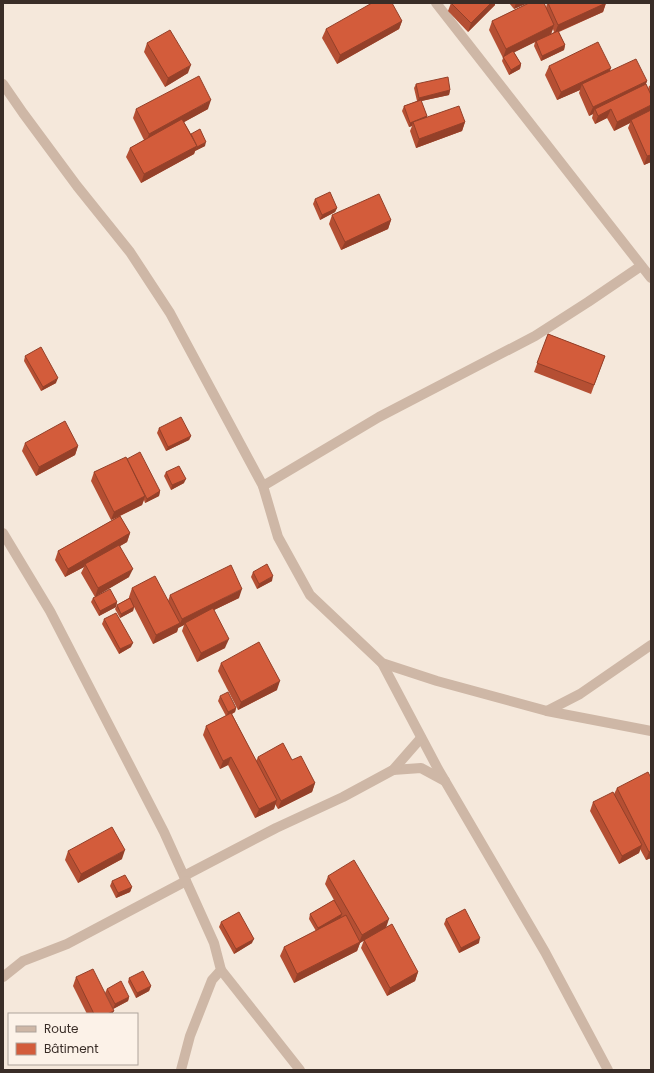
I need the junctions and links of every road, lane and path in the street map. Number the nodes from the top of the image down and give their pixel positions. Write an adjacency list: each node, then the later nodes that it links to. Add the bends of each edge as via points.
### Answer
1 (436, 3): 3 (street)
2 (3, 84): 5 (street, via 68,174 130,252 170,313)
3 (641, 266): 4 (street); 5 (street, via 535,336 379,417)
4 (651, 278)
5 (263, 486): 8 (street, via 278,537 310,595)
6 (3, 533): 14 (street, via 50,611 164,832)
7 (651, 645): 9 (street, via 580,694)
8 (382, 663): 9 (street); 11 (street)
9 (547, 711): 10 (street)
10 (651, 731)
11 (421, 738): 12 (street); 13 (street)
12 (393, 770): 13 (street, via 421,768); 14 (street, via 344,797 276,828)
13 (445, 781): 19 (street, via 546,952)
14 (185, 878): 15 (street, via 214,944); 16 (street, via 67,944 23,961)
15 (221, 970): 17 (street, via 209,987 190,1036); 18 (street)
16 (3, 977)
17 (181, 1070)
18 (300, 1070)
19 (608, 1070)

